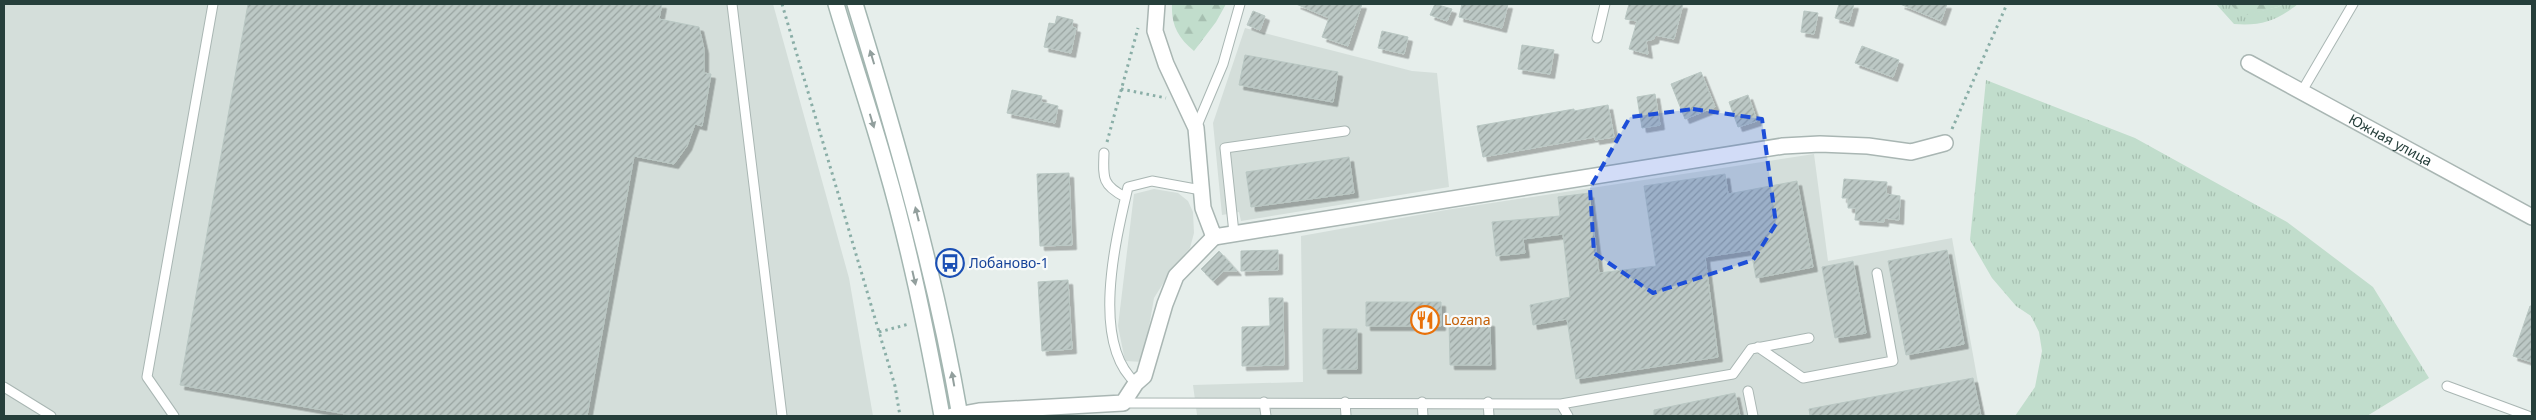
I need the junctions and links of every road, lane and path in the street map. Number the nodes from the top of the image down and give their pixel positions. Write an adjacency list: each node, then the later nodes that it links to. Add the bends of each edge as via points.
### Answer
1 (213, 4): 42 (lane, via 147,377)
2 (732, 4): 43 (lane)
3 (782, 4): 28 (path)
4 (836, 4): 45 (street, one-way to 45, via 886,167 911,262)
5 (856, 4): 46 (street, one-way to 5, via 946,342 915,207)
6 (1158, 4): 16 (street, via 1155,31)
7 (1240, 4): 17 (lane, via 1223,64)
8 (1605, 4): 12 (lane)
9 (2007, 4): 19 (path)
10 (2353, 4): 15 (lane)
11 (1139, 23): 14 (path)
12 (1597, 38)
13 (2249, 63): 15 (street, Южная улица)
14 (1121, 89): 16 (path, via 1164,99); 20 (path)
15 (2302, 92): 23 (street, Южная улица)
16 (1180, 94): 17 (street)
17 (1196, 128): 21 (street)
18 (1345, 131): 24 (lane, via 1225,148)
19 (1945, 144): 24 (street, via 1910,152 1868,146 1783,146)
20 (1104, 152): 22 (lane, via 1103,175 1110,189)
21 (1201, 190): 22 (lane, via 1152,181 1128,187); 25 (street)
22 (1125, 197): 31 (lane, via 1112,254 1109,307 1115,347 1126,374)
23 (2532, 217)
24 (1234, 233): 25 (street)
25 (1214, 237): 31 (street, via 1176,276 1144,376)
26 (1877, 273): 30 (lane, via 1893,361 1803,378)
27 (912, 323): 28 (path)
28 (879, 332): 44 (path)
29 (1809, 338): 30 (lane)
30 (1758, 347): 40 (lane, via 1751,349 1733,374)
31 (1136, 383): 39 (street)
32 (2447, 386): 53 (lane)
33 (4, 387): 41 (lane)
34 (1748, 392): 52 (lane)
35 (1264, 402): 36 (lane); 39 (lane); 47 (lane)
36 (1345, 402): 37 (lane); 48 (lane)
37 (1422, 402): 38 (lane); 49 (lane)
38 (1488, 402): 40 (lane); 50 (lane)
39 (1123, 403): 46 (street)
40 (1561, 404): 51 (lane)
41 (51, 416)
42 (174, 416)
43 (782, 416)
44 (900, 416)
45 (942, 416)
46 (957, 416)
47 (1266, 416)
48 (1346, 416)
49 (1423, 416)
50 (1489, 416)
51 (1568, 416)
52 (1753, 416)
53 (2528, 416)

